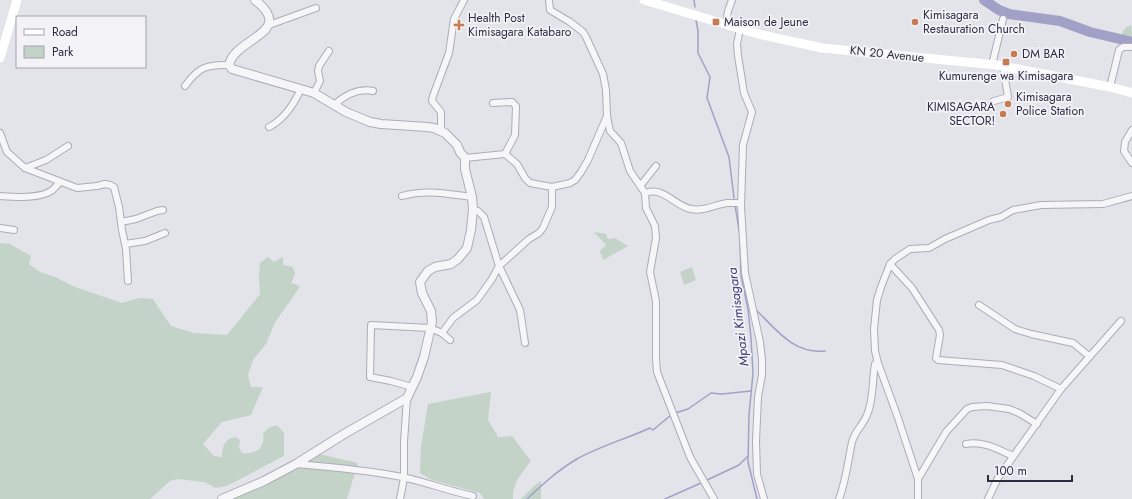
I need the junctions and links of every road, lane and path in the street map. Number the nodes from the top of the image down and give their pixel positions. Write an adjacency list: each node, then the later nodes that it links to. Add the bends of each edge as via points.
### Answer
1 (17, 0): 14 (main road)
2 (255, 0): 10 (street, via 265,8 270,19)
3 (464, 0): 32 (street, via 454,19 449,53 432,99 440,112)
4 (549, 0): 29 (street, via 550,10 570,22 586,37 603,74)
5 (644, 0): 9 (main road, KN 20 Avenue)
6 (732, 0): 9 (street)
7 (316, 8): 10 (street)
8 (1003, 19): 16 (street)
9 (726, 24): 11 (main road, KN 20 Avenue)
10 (268, 25): 15 (street, via 264,32 237,51 230,59)
11 (740, 29): 16 (main road, KN 20 Avenue, via 822,48); 48 (street, via 738,56 744,93 752,112 743,144)
12 (1131, 44): 19 (street, via 1119,50)
13 (329, 50): 23 (street, via 319,66 320,81)
14 (0, 58)
15 (229, 65): 18 (street, via 216,64 204,67 194,74); 20 (street, via 239,72)
16 (992, 65): 17 (main road, KN 20 Avenue)
17 (1003, 68): 19 (main road, KN 20 Avenue); 25 (street)
18 (185, 86)
19 (1110, 87): 22 (main road, KN 20 Avenue)
20 (301, 89): 23 (street); 30 (street, via 289,109)
21 (373, 91): 28 (street, via 353,92)
22 (1132, 93)
23 (314, 94): 28 (street)
24 (1015, 96): 25 (street)
25 (1008, 97): 26 (street)
26 (994, 101)
27 (493, 103): 35 (street, via 512,102 516,106 515,136)
28 (334, 105): 32 (street, via 370,122 427,127)
29 (607, 116): 41 (street, via 610,131 621,143 630,171); 42 (street, via 588,160 575,180)
30 (270, 127)
31 (1132, 130): 37 (street, via 1125,142 1124,151)
32 (441, 131): 36 (street, via 455,141)
33 (0, 133): 39 (street, via 7,152)
34 (68, 146): 39 (street, via 46,160)
35 (505, 154): 36 (street); 42 (street, via 517,164 530,183)
36 (465, 158): 46 (street)
37 (1132, 163)
38 (656, 166): 41 (street)
39 (25, 168): 40 (street)
40 (60, 182): 44 (street, via 46,193 20,197); 51 (street, via 77,188 105,184 114,187)
41 (641, 185): 43 (street)
42 (552, 187): 57 (street, via 552,207 543,228)
43 (646, 193): 48 (street, via 651,190 662,194 691,210); 79 (street, via 646,208 655,226 656,238 650,272 656,301 657,372 690,457)
44 (0, 196)
45 (402, 196): 46 (street, via 434,192)
46 (472, 196): 49 (street)
47 (1132, 196): 56 (street, via 1103,204 1041,205 1013,210 929,248 910,249)
48 (741, 203): 80 (street, via 744,273 762,360 756,441 757,474)
49 (473, 209): 57 (street, via 484,217); 61 (street, via 467,248 451,264 428,271 420,282 422,293 431,311)
50 (163, 210): 51 (street)
51 (121, 222): 55 (street)
52 (0, 228): 53 (street)
53 (14, 230)
54 (166, 233): 55 (street, via 145,241)
55 (125, 244): 58 (street)
56 (890, 264): 66 (street, via 881,287 875,314 875,351); 68 (street, via 912,288 939,330 936,358 938,360 1002,365)
57 (499, 266): 62 (street, via 477,300 453,318); 64 (street, via 520,310)
58 (128, 281)
59 (979, 305): 65 (street, via 1016,329 1073,343)
60 (1120, 321): 65 (street)
61 (430, 328): 62 (street); 67 (street, via 424,356); 67 (street, via 371,325 370,376)
62 (442, 333): 63 (street)
63 (450, 340)
64 (525, 343)
65 (1089, 356): 68 (street)
66 (878, 363): 75 (street); 81 (street, via 875,364 868,411 853,440)
67 (412, 387): 69 (street)
68 (1061, 389): 70 (street)
69 (407, 398): 73 (street); 74 (street)
70 (1037, 424): 72 (street); 75 (street, via 1019,412 1009,409 987,406 967,409 946,432)
71 (966, 444): 72 (street, via 984,443)
72 (1013, 456): 83 (street)
73 (296, 464): 74 (street, via 361,469); 77 (street)
74 (404, 478): 76 (street); 78 (street)
75 (918, 479): 82 (street)
76 (473, 496)
77 (222, 499)
78 (400, 499)
79 (714, 499)
80 (764, 499)
81 (839, 499)
82 (918, 499)
83 (988, 499)

